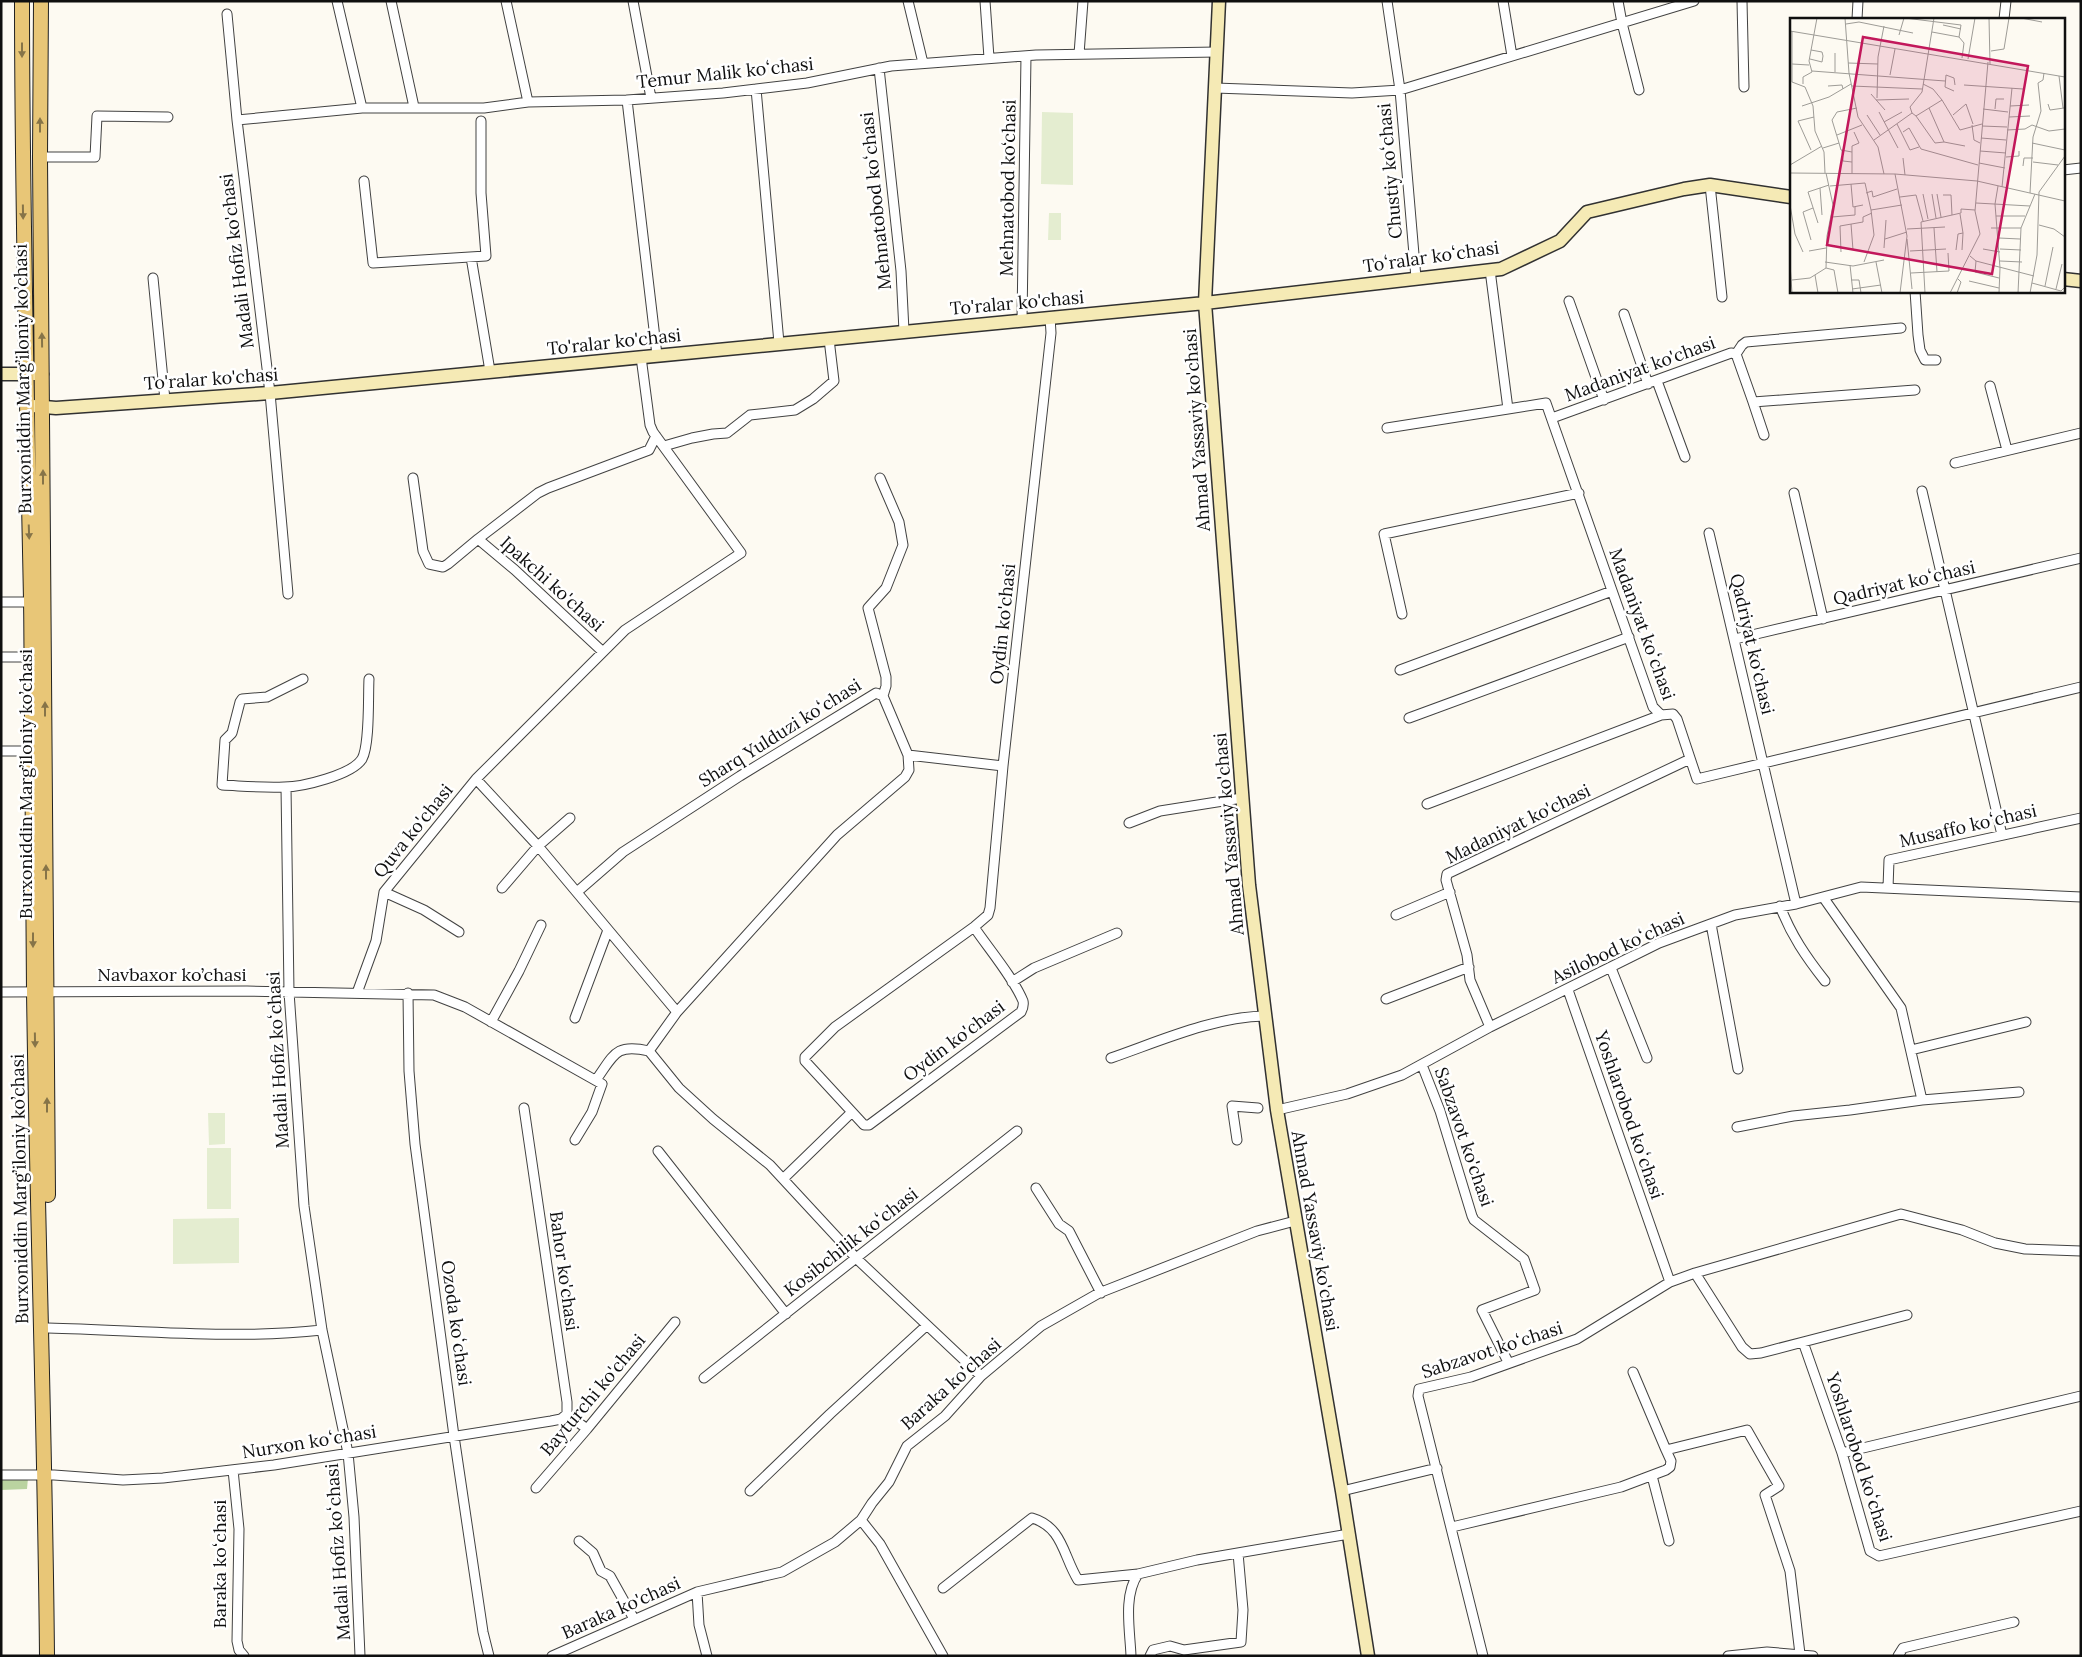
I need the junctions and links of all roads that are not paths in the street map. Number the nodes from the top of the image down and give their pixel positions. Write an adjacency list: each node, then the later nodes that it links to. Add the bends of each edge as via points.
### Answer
1 (22, 1): 71 (main road, Burxoniddin Marg’iloniy ko’chasi, one-way to 71)
2 (41, 1): 42 (main road, Burxoniddin Marg’iloniy ko’chasi, one-way to 2)
3 (337, 1): 38 (street)
4 (391, 1): 37 (street)
5 (506, 1): 36 (street)
6 (633, 1): 34 (street)
7 (908, 1): 27 (street)
8 (985, 1): 26 (street)
9 (1083, 1): 23 (street)
10 (1219, 1): 22 (street, Ahmad Yassaviy ko'chasi)
11 (1387, 1): 32 (street, Chustiy koʻchasi)
12 (1503, 1): 25 (street)
13 (1618, 1): 21 (street)
14 (1694, 1): 21 (street, Chustiy koʻchasi)
15 (1742, 1): 29 (street)
16 (1858, 1): 19 (street)
17 (2006, 1): 20 (street)
18 (227, 14): 40 (street, Madali Hofiz ko'chasi)
19 (1857, 18)
20 (2004, 18)
21 (1622, 23): 25 (street, Chustiy koʻchasi); 33 (street)
22 (1217, 52): 23 (street, Temur Malik koʻchasi); 30 (street, Ahmad Yassaviy ko'chasi)
23 (1080, 54): 24 (street, Temur Malik koʻchasi)
24 (1026, 56): 26 (street, Temur Malik koʻchasi); 60 (street, Mehnatobod ko‘chasi)
25 (1512, 56): 32 (street, Chustiy koʻchasi)
26 (989, 58): 27 (street, Temur Malik koʻchasi)
27 (923, 63): 28 (street, Temur Malik koʻchasi)
28 (879, 68): 31 (street, Temur Malik koʻchasi); 62 (street, Mehnatobod koʻchasi, via 901,271)
29 (1744, 87)
30 (1215, 88): 32 (street, Chustiy koʻchasi, via 1352,93); 57 (street, Ahmad Yassaviy ko'chasi)
31 (756, 89): 34 (street, Temur Malik koʻchasi); 64 (street)
32 (1400, 90): 51 (street, Chustiy koʻchasi)
33 (1639, 90)
34 (651, 98): 35 (street, Temur Malik koʻchasi)
35 (627, 100): 36 (street, Temur Malik koʻchasi); 66 (street)
36 (528, 102): 37 (street, Temur Malik koʻchasi, via 484,108)
37 (414, 107): 38 (street, Temur Malik koʻchasi)
38 (362, 108): 40 (street, Temur Malik koʻchasi)
39 (168, 117): 42 (street, via 97,116 96,157)
40 (237, 120): 76 (street, Madali Hofiz ko'chasi)
41 (481, 121): 48 (street, via 481,193 486,256)
42 (40, 157): 72 (main road, Burxoniddin Marg’iloniy ko’chasi, one-way to 42)
43 (2081, 168): 44 (street)
44 (2064, 170)
45 (364, 181): 48 (street, via 373,263)
46 (1710, 185): 47 (street, Toʻralar koʻchasi); 49 (street, Toʻralar koʻchasi, via 1587,212 1560,241 1500,269); 55 (street)
47 (1790, 197)
48 (470, 257): 69 (street)
49 (1490, 270): 51 (street, Toʻralar koʻchasi); 82 (street)
50 (153, 278): 77 (street)
51 (1416, 278): 57 (street, Toʻralar koʻchasi)
52 (2064, 279): 53 (street)
53 (2081, 281)
54 (1915, 292): 68 (street, via 1920,350 1924,360)
55 (1722, 297)
56 (1569, 301): 78 (street)
57 (1205, 303): 59 (street, To'ralar ko'chasi); 128 (street, Ahmad Yassaviy ko'chasi)
58 (1624, 314): 73 (street)
59 (1050, 318): 60 (street, To'ralar ko'chasi); 125 (street, Oydin ko'chasi, via 1050,343)
60 (1022, 320): 62 (street, To'ralar ko'chasi)
61 (1901, 328): 65 (street, via 1746,342)
62 (904, 331): 63 (street, To'ralar ko'chasi)
63 (829, 338): 64 (street, To'ralar ko'chasi); 88 (street, via 834,381 813,399 795,410 750,416 727,434 692,438)
64 (779, 343): 66 (street, To'ralar ko'chasi)
65 (1736, 354): 73 (street, Madaniyat ko'chasi, via 1731,353); 79 (street, Madaniyat ko'chasi)
66 (657, 355): 67 (street, To'ralar ko'chasi)
67 (641, 356): 69 (street, To'ralar ko'chasi); 87 (street, via 650,425)
68 (1936, 360)
69 (490, 371): 76 (street, To'ralar ko'chasi)
70 (1, 374): 71 (street)
71 (26, 374): 72 (street); 80 (main road, Burxoniddin Marg’iloniy ko’chasi)
72 (42, 374): 81 (main road, Burxoniddin Marg’iloniy ko’chasi)
73 (1653, 382): 78 (street, Madaniyat ko'chasi); 90 (street)
74 (1990, 386): 89 (street)
75 (1915, 390): 79 (street)
76 (270, 393): 77 (street, To'ralar ko'chasi); 102 (street, Madali Hofiz ko'chasi)
77 (165, 400): 81 (street, To'ralar ko'chasi, via 56,408)
78 (1604, 400): 83 (street, Madaniyat ko'chasi)
79 (1753, 402): 86 (street, Madaniyat ko'chasi)
80 (25, 405): 81 (street, To'ralar ko'chasi); 104 (main road, Burxoniddin Marg’iloniy ko’chasi, one-way to 104)
81 (43, 406): 156 (main road, Burxoniddin Marg’iloniy ko’chasi, one-way to 81)
82 (1508, 409): 83 (street, Madaniyat koʻchasi, via 1546,403); 84 (street)
83 (1552, 418): 95 (street, Madaniyat koʻchasi)
84 (1387, 428)
85 (2081, 433): 89 (street)
86 (1764, 435)
87 (656, 436): 88 (street); 98 (street, Ipakchi ko'chasi, via 649,450 538,493)
88 (664, 446): 109 (street, Quva ko'chasi, via 741,553 625,630)
89 (2007, 450): 91 (street)
90 (1685, 457)
91 (1955, 463)
92 (413, 478): 98 (street, via 423,551 429,564 448,564)
93 (880, 478): 116 (street, via 899,522 903,546 886,588 868,608 886,677)
94 (1922, 491): 100 (street)
95 (1579, 493): 101 (street, Madaniyat koʻchasi); 105 (street, via 1384,534)
96 (1794, 493): 106 (street)
97 (1708, 533): 108 (street, Qadriyat ko'chasi)
98 (478, 539): 109 (street, Ipakchi ko'chasi)
99 (2081, 558): 100 (street, Qadriyat koʻchasi)
100 (1945, 590): 106 (street, Qadriyat koʻchasi); 117 (street)
101 (1612, 591): 107 (street, Madaniyat koʻchasi); 112 (street)
102 (288, 594)
103 (1, 602): 104 (street)
104 (31, 602): 111 (main road, Burxoniddin Marg’iloniy ko’chasi)
105 (1402, 614)
106 (1823, 619): 108 (street, Qadriyat koʻchasi)
107 (1629, 637): 118 (street, Madaniyat koʻchasi, via 1653,707); 119 (street)
108 (1735, 639): 124 (street, Qadriyat ko'chasi)
109 (603, 652): 126 (street, Quva ko'chasi)
110 (1, 657): 111 (street)
111 (31, 657): 121 (main road, Burxoniddin Marg’iloniy ko’chasi)
112 (1400, 670)
113 (303, 679): 127 (street, via 267,697 242,699 232,733 225,740 222,785)
114 (369, 679): 127 (street, via 368,728 362,759 346,772 333,777)
115 (2081, 686): 117 (street, Madaniyat koʻchasi)
116 (883, 696): 122 (street, Sharq Yulduzi koʻchasi); 138 (street, Sharq Yulduzi koʻchasi, via 876,693 740,776 622,852)
117 (1973, 712): 124 (street, Madaniyat koʻchasi); 133 (street)
118 (1661, 715): 123 (street, Madaniyat koʻchasi, via 1673,714 1677,720); 129 (street)
119 (1409, 718)
120 (1, 751): 121 (street)
121 (32, 751): 156 (main road, Burxoniddin Marg’iloniy ko’chasi, one-way to 156)
122 (908, 755): 125 (street); 162 (street, via 909,770 905,777 837,835)
123 (1690, 759): 124 (street, Madaniyat koʻchasi, via 1697,779); 139 (street, Madaniyat ko'chasi, via 1447,874)
124 (1763, 763): 142 (street, Qadriyat ko'chasi)
125 (1003, 766): 147 (street, Oydin ko'chasi, via 990,908 988,915)
126 (476, 779): 134 (street); 137 (street, Quva ko'chasi)
127 (286, 788): 158 (street, Madali Hofiz koʻchasi)
128 (1242, 798): 132 (street, via 1160,811); 163 (street, Ahmad Yassaviy ko'chasi)
129 (1427, 804)
130 (570, 818): 134 (street)
131 (2081, 818): 133 (street, Musaffo koʻchasi)
132 (1129, 823)
133 (2002, 835): 136 (street, Musaffo koʻchasi, via 1889,860)
134 (538, 846): 135 (street); 138 (street)
135 (502, 888)
136 (1888, 888): 140 (street, Asilobod koʻchasi, via 1860,887); 141 (street, Asilobod koʻchasi)
137 (384, 892): 149 (street, via 424,910); 159 (street, Quva ko'chasi, via 376,941)
138 (577, 892): 148 (street)
139 (1450, 892): 144 (street); 151 (street, Madaniyat ko'chasi)
140 (1823, 896): 142 (street, Asilobod koʻchasi); 168 (street, via 1901,1008)
141 (2081, 897)
142 (1796, 904): 143 (street, Asilobod koʻchasi)
143 (1780, 906): 145 (street, Asilobod koʻchasi, via 1735,915); 153 (street, via 1789,930)
144 (1396, 914)
145 (1711, 924): 152 (street, Asilobod koʻchasi, via 1659,943); 173 (street)
146 (540, 925): 165 (street)
147 (974, 927): 154 (street, Oydin ko'chasi); 180 (street, Oydin ko'chasi, via 835,1027 805,1056 805,1061)
148 (608, 930): 162 (street); 164 (street)
149 (459, 932)
150 (1117, 933): 154 (street, via 1034,968)
151 (1469, 967): 161 (street); 167 (street, Madaniyat ko'chasi, via 1470,980)
152 (1611, 968): 155 (street, Asilobod koʻchasi); 171 (street)
153 (1825, 981)
154 (1012, 982): 180 (street, Oydin ko'chasi, via 1024,1002 1021,1012 869,1125 864,1125)
155 (1568, 990): 167 (street, Asilobod koʻchasi); 192 (street, Yoshlarobod koʻchasi)
156 (40, 991): 157 (street, Navbaxor ko’chasi); 158 (street, Navbaxor ko’chasi); 198 (main road, Burxoniddin Marg’iloniy ko’chasi, one-way to 156); 215 (main road, Burxoniddin Marg’iloniy ko’chasi, one-way to 215)
157 (1, 992)
158 (289, 992): 159 (street, Navbaxor ko’chasi); 199 (street, Madali Hofiz koʻchasi, via 304,1206)
159 (357, 993): 160 (street)
160 (408, 993): 165 (street, via 447,999); 208 (street, Ozoda koʻchasi, via 409,1070 415,1144)
161 (1386, 999)
162 (677, 1012): 169 (street)
163 (1265, 1016): 170 (street, via 1246,1016 1196,1029); 179 (street, Ahmad Yassaviy ko'chasi)
164 (575, 1018)
165 (491, 1022): 174 (street)
166 (2026, 1022): 168 (street)
167 (1490, 1027): 172 (street, Asilobod koʻchasi)
168 (1911, 1050): 176 (street)
169 (649, 1051): 174 (street, via 626,1048 615,1052); 186 (street, via 679,1088)
170 (1111, 1058)
171 (1647, 1058)
172 (1422, 1065): 179 (street, Asilobod koʻchasi, via 1347,1094); 201 (street, Sabzavot ko'chasi, via 1474,1220 1524,1259 1536,1290 1482,1310)
173 (1738, 1069)
174 (596, 1080): 183 (street, via 602,1086 592,1112)
175 (2019, 1092): 176 (street)
176 (1922, 1100): 181 (street, via 1793,1116)
177 (524, 1108): 206 (street, Bahor ko'chasi)
178 (1258, 1108): 184 (street, via 1232,1106)
179 (1277, 1110): 188 (street, Ahmad Yassaviy ko'chasi)
180 (851, 1113): 186 (street)
181 (1737, 1127)
182 (1017, 1131): 190 (street, Kosibchilik koʻchasi)
183 (575, 1140)
184 (1238, 1140)
185 (658, 1151): 194 (street)
186 (784, 1178): 190 (street)
187 (1036, 1188): 193 (street, via 1059,1224 1069,1231)
188 (1295, 1221): 193 (street, Baraka ko'chasi, via 1257,1231); 219 (street, Ahmad Yassaviy ko'chasi)
189 (2081, 1251): 191 (street, via 2025,1249 1995,1243 1962,1230 1901,1214)
190 (857, 1258): 194 (street, Kosibchilik koʻchasi); 197 (street)
191 (1695, 1273): 192 (street); 200 (street, via 1742,1347 1750,1354)
192 (1670, 1282): 201 (street, Sabzavot koʻchasi, via 1578,1339)
193 (1101, 1293): 203 (street, Baraka ko'chasi, via 1041,1326)
194 (786, 1314): 204 (street, Kosibchilik koʻchasi)
195 (1907, 1315): 200 (street)
196 (675, 1322): 207 (street, Bayturchi ko'chasi)
197 (926, 1326): 203 (street); 218 (street)
198 (48, 1328): 199 (street, via 246,1334); 215 (main road, Burxoniddin Marg’iloniy ko’chasi)
199 (322, 1330): 210 (street, Madali Hofiz koʻchasi)
200 (1803, 1342): 211 (street, Yoshlarobod koʻchasi)
201 (1508, 1362): 212 (street, Sabzavot koʻchasi, via 1471,1377 1419,1389 1418,1396)
202 (1633, 1372): 209 (street)
203 (981, 1376): 221 (street, Baraka ko'chasi, via 945,1416 907,1446 889,1482)
204 (704, 1378)
205 (2081, 1396): 211 (street)
206 (567, 1414): 207 (street); 208 (street, Nurxon koʻchasi, via 551,1421)
207 (587, 1429): 217 (street, Bayturchi ko'chasi)
208 (454, 1436): 210 (street, Nurxon koʻchasi); 237 (street, Ozoda koʻchasi)
209 (1666, 1450): 216 (street, via 1670,1467); 232 (street, via 1747,1430 1779,1486 1765,1495 1790,1571)
210 (348, 1453): 213 (street, Nurxon koʻchasi); 236 (street, Madali Hofiz koʻchasi)
211 (1842, 1453): 220 (street, Yoshlarobod koʻchasi, via 1870,1551 1879,1556)
212 (1437, 1468): 219 (street); 222 (street, Sabzavot koʻchasi)
213 (233, 1470): 215 (street, Nurxon koʻchasi, via 123,1480); 235 (street, Baraka koʻchasi, via 239,1528 237,1641)
214 (1, 1475): 215 (street, Nurxon koʻchasi)
215 (49, 1475): 233 (main road, Burxoniddin Marg’iloniy ko’chasi); 234 (main road, Burxoniddin Marg’iloniy ko’chasi)
216 (1652, 1476): 222 (street, via 1622,1487); 225 (street)
217 (536, 1488)
218 (750, 1491)
219 (1342, 1491): 223 (street, Ahmad Yassaviy ko'chasi)
220 (2081, 1511)
221 (862, 1520): 229 (street, Baraka ko'chasi, via 835,1542 782,1572); 240 (street, via 880,1544)
222 (1452, 1527): 244 (street, Sabzavot koʻchasi)
223 (1349, 1534): 226 (street); 243 (street, Ahmad Yassaviy ko'chasi)
224 (579, 1541): 230 (street, via 592,1553 600,1571 610,1576)
225 (1669, 1542)
226 (1238, 1553): 227 (street); 242 (street, via 1243,1610 1240,1642 1184,1650 1170,1646 1153,1650)
227 (1138, 1574): 228 (street, via 1078,1580 1069,1566 1061,1541 1045,1522 1032,1518); 241 (street, via 1132,1582 1129,1608)
228 (943, 1588)
229 (697, 1592): 230 (street, Baraka ko'chasi); 239 (street, via 699,1625)
230 (634, 1619): 238 (street, Baraka ko'chasi)
231 (2014, 1622): 247 (street, via 1904,1648)
232 (1800, 1654): 245 (street, via 1767,1652); 246 (street)
233 (47, 1656)
234 (56, 1656)
235 (244, 1656)
236 (360, 1656)
237 (489, 1656)
238 (552, 1656)
239 (707, 1656)
240 (944, 1656)
241 (1131, 1656)
242 (1150, 1656)
243 (1368, 1656)
244 (1483, 1656)
245 (1728, 1656)
246 (1813, 1656)
247 (1898, 1656)

